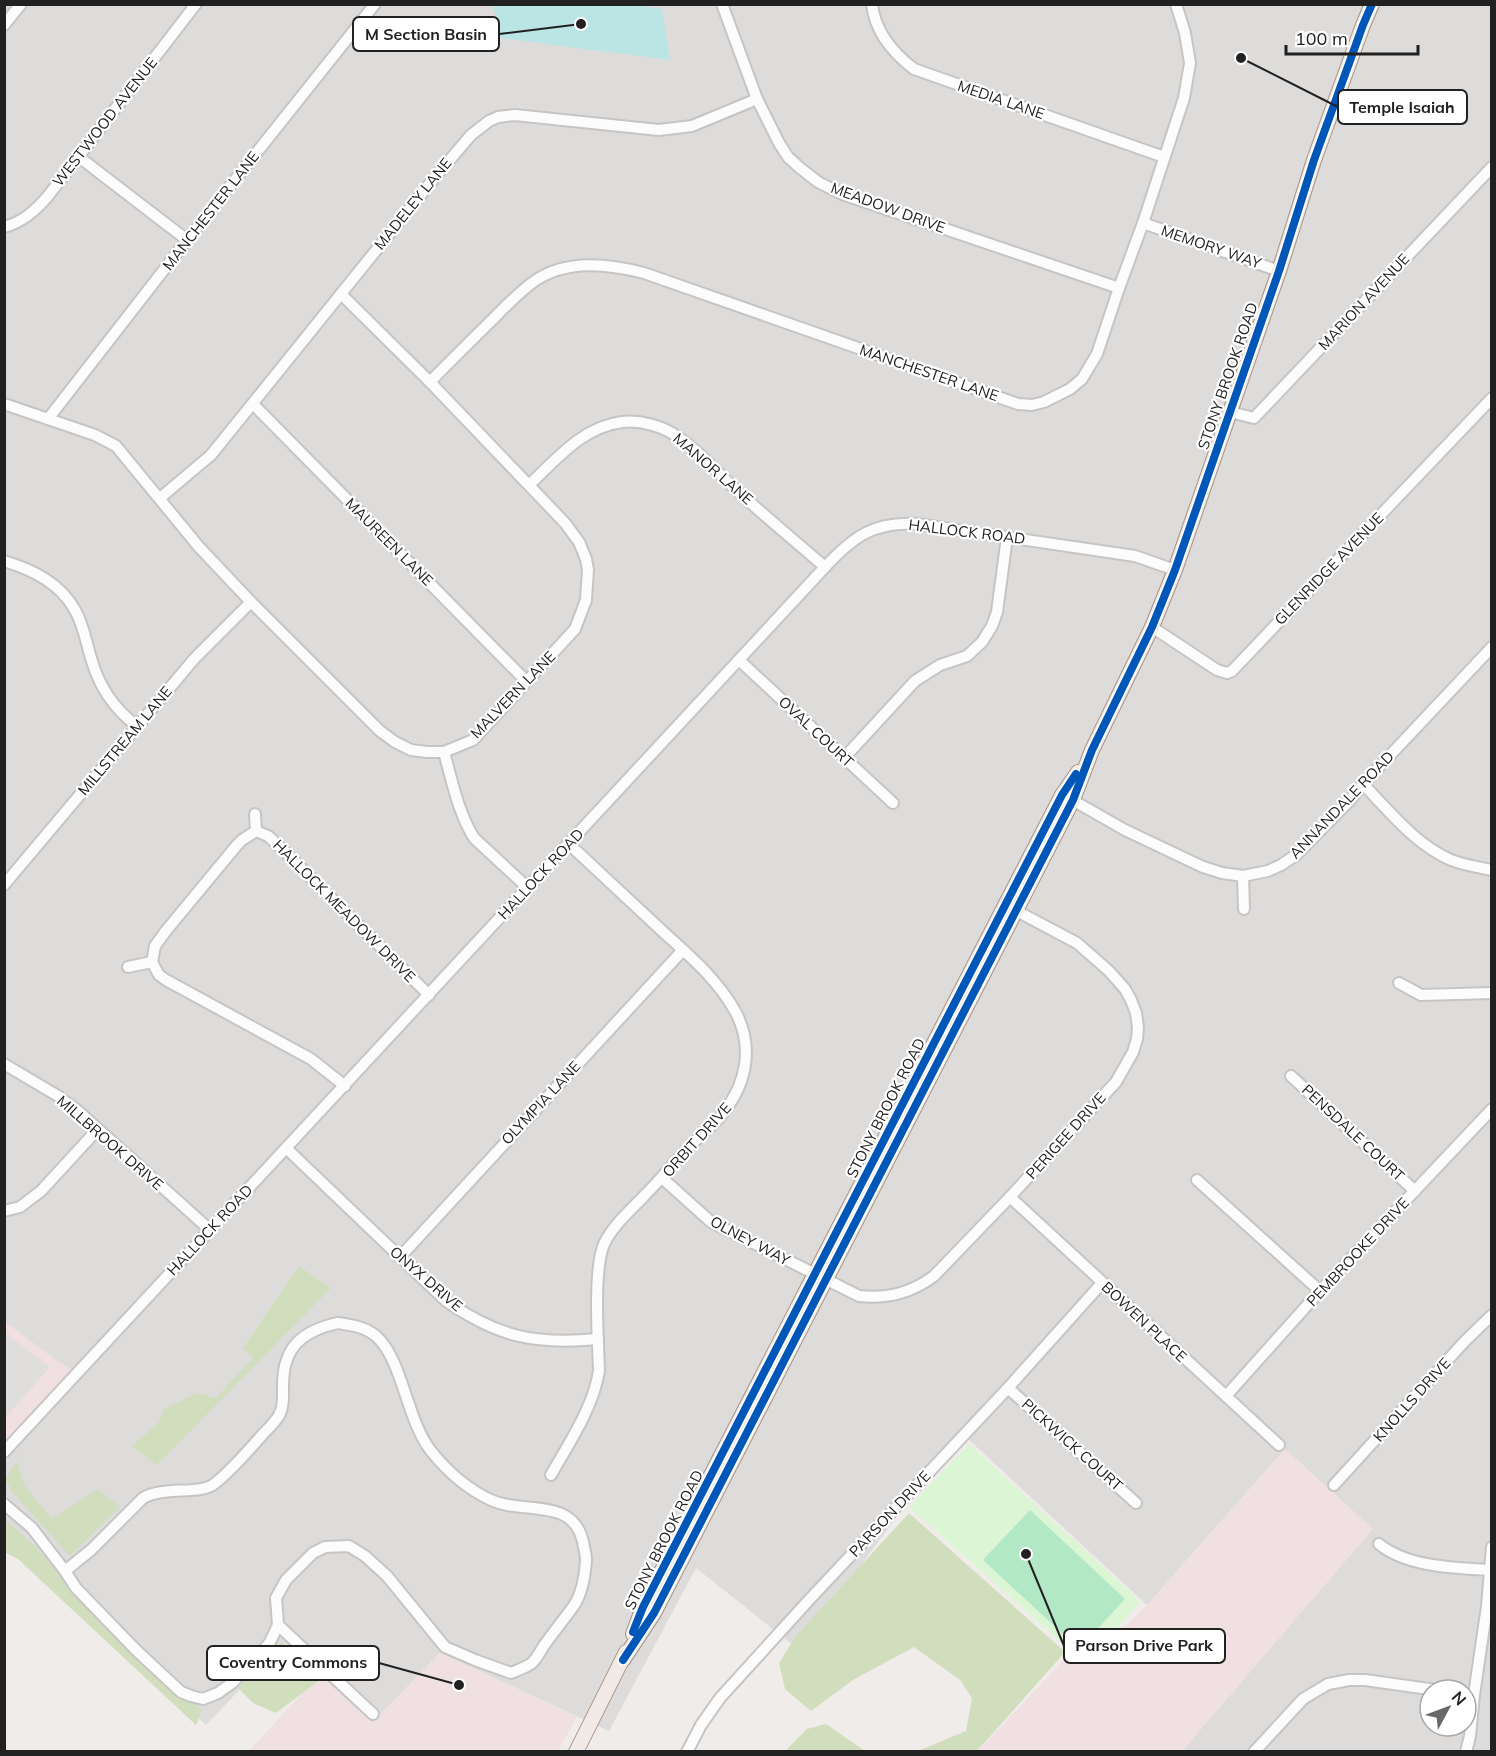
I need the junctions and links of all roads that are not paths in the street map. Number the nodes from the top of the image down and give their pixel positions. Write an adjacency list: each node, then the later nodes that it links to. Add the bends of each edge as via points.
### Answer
1 (21, 4): 8 (street)
2 (196, 4): 10 (street, WESTWOOD AVENUE)
3 (375, 4): 15 (street, MANCHESTER LANE)
4 (722, 4): 9 (street, MEADOW DRIVE)
5 (872, 4): 11 (street, MEDIA LANE, via 885,41 914,69)
6 (1176, 4): 11 (street, MANCHESTER LANE, via 1190,63 1184,98)
7 (1372, 4): 16 (main road, STONY BROOK ROAD, via 1314,160)
8 (4, 25)
9 (757, 99): 17 (street, MEADOW DRIVE, via 788,157 818,182 842,194); 18 (street, MADELEY LANE, via 692,126 659,130 515,115 489,121 462,145)
10 (79, 157): 14 (street, WESTWOOD AVENUE, via 40,205 22,220); 15 (street)
11 (1164, 157): 13 (street, MANCHESTER LANE)
12 (1491, 167): 23 (street, MARION AVENUE, via 1254,418)
13 (1143, 223): 16 (street, MEMORY WAY); 17 (street, MANCHESTER LANE)
14 (4, 227)
15 (187, 240): 24 (street, MANCHESTER LANE)
16 (1279, 271): 23 (main road, STONY BROOK ROAD)
17 (1119, 288): 19 (street, MANCHESTER LANE, via 1097,354 1086,373 1070,389 1032,405 1018,404 644,273 600,265 578,266 538,279)
18 (341, 294): 19 (street, MALVERN LANE); 22 (street, MADELEY LANE)
19 (430, 382): 25 (street, MALVERN LANE)
20 (1491, 398): 32 (street, GLENRIDGE AVENUE, via 1232,671 1217,670)
21 (4, 404): 24 (street, MALVERN LANE)
22 (253, 404): 26 (street, MADELEY LANE, via 211,455); 35 (street, MAUREEN LANE)
23 (1230, 412): 30 (main road, STONY BROOK ROAD)
24 (48, 418): 26 (street, MALVERN LANE, via 116,446)
25 (529, 485): 29 (street, MANOR LANE, via 577,440 594,431 621,422 661,428 689,445); 35 (street, MALVERN LANE, via 579,542 588,570 586,600 575,629)
26 (160, 498): 31 (street, MALVERN LANE, via 199,548)
27 (1007, 537): 29 (street, HALLOCK ROAD, via 917,524 891,525 854,539); 30 (street, HALLOCK ROAD, via 1135,556); 38 (street, via 998,612 982,642 967,656 940,665 915,681)
28 (4, 561): 36 (street, via 34,572 68,600 86,635 104,692)
29 (825, 567): 34 (street, HALLOCK ROAD)
30 (1175, 570): 32 (main road, STONY BROOK ROAD)
31 (251, 602): 36 (street, MILLSTREAM LANE, via 207,645); 37 (street, MALVERN LANE, via 380,731 411,750)
32 (1152, 627): 40 (main road, STONY BROOK ROAD)
33 (1491, 647): 39 (street, ANNANDALE ROAD)
34 (739, 660): 38 (street, OVAL COURT); 44 (street, HALLOCK ROAD)
35 (526, 681): 37 (street, MALVERN LANE, via 473,740)
36 (137, 726): 47 (street, MILLSTREAM LANE)
37 (444, 752): 48 (street, via 456,796 474,838)
38 (844, 758): 41 (street, OVAL COURT)
39 (1363, 784): 45 (street, via 1430,849 1453,861); 46 (street, ANNANDALE ROAD, via 1296,855 1281,865)
40 (1068, 798): 46 (street, ANNANDALE ROAD, via 1203,867); 49 (main road, STONY BROOK ROAD)
41 (893, 803)
42 (255, 814): 43 (street)
43 (256, 831): 52 (street, via 237,845 165,932 155,946); 56 (street, HALLOCK MEADOW DRIVE, via 281,848)
44 (569, 844): 48 (street, HALLOCK ROAD); 51 (street, ORBIT DRIVE)
45 (1491, 870)
46 (1243, 876): 50 (street)
47 (4, 885)
48 (528, 888): 56 (street, HALLOCK ROAD)
49 (1011, 908): 66 (street, PERIGEE DRIVE, via 1077,943 1109,971 1131,1000 1138,1027 1133,1052 1116,1082); 70 (main road, STONY BROOK ROAD)
50 (1244, 909)
51 (683, 950): 63 (street, ORBIT DRIVE, via 710,974 735,1012 745,1046 745,1070 724,1113); 69 (street, OLYMPIA LANE)
52 (152, 962): 53 (street); 59 (street, via 166,980 311,1059)
53 (128, 968)
54 (1399, 983): 55 (street, via 1421,994)
55 (1491, 993)
56 (429, 995): 59 (street, HALLOCK ROAD)
57 (4, 1064): 61 (street, MILLBROOK DRIVE, via 58,1096)
58 (1291, 1076): 65 (street, PENSDALE COURT)
59 (345, 1086): 62 (street, HALLOCK ROAD)
60 (1491, 1109): 65 (street, PEMBROOKE DRIVE)
61 (97, 1130): 67 (street, via 36,1195 20,1207); 68 (street, MILLBROOK DRIVE)
62 (286, 1148): 68 (street, HALLOCK ROAD); 69 (street, ONYX DRIVE)
63 (662, 1178): 70 (street, OLNEY WAY, via 711,1222); 74 (street, ORBIT DRIVE, via 604,1244)
64 (1197, 1180): 72 (street)
65 (1415, 1191): 72 (street, PEMBROOKE DRIVE)
66 (1010, 1197): 70 (street, PERIGEE DRIVE, via 939,1272 910,1290 891,1296 860,1296); 71 (street, BOWEN PLACE)
67 (4, 1211)
68 (210, 1230): 78 (street, HALLOCK ROAD)
69 (400, 1257): 74 (street, ONYX DRIVE, via 446,1301 487,1326 543,1341)
70 (820, 1277): 92 (main road, STONY BROOK ROAD, via 654,1613 622,1660)
71 (1102, 1283): 75 (street, PARSON DRIVE); 76 (street, BOWEN PLACE)
72 (1320, 1291): 76 (street, PEMBROOKE DRIVE)
73 (1491, 1316): 80 (street, KNOLLS DRIVE)
74 (598, 1339): 79 (street, ORBIT DRIVE, via 596,1387)
75 (1008, 1388): 82 (street, PICKWICK COURT); 93 (street, PARSON DRIVE, via 720,1698)
76 (1226, 1396): 77 (street, BOWEN PLACE)
77 (1279, 1445)
78 (4, 1452)
79 (551, 1475)
80 (1334, 1485)
81 (4, 1503): 86 (street, via 32,1528)
82 (1136, 1503)
83 (1379, 1545): 85 (street, via 1416,1562)
84 (1491, 1547): 85 (street)
85 (1489, 1570): 88 (street)
86 (65, 1571): 87 (street, via 76,1588 136,1650 181,1692 191,1696 203,1699 232,1683 270,1642); 87 (street, via 143,1498 152,1493 212,1486 279,1416 283,1369 297,1342 323,1326 338,1323 359,1327 376,1336 394,1364 417,1429 447,1470 493,1501 565,1515 581,1532 586,1557 578,1599 531,1664 512,1673 445,1647 387,1576 349,1546 313,1552 286,1580 276,1598)
87 (278, 1625): 91 (street)
88 (1487, 1642): 89 (street)
89 (1475, 1678)
90 (1418, 1687): 94 (street, via 1365,1680 1328,1684 1303,1699)
91 (373, 1714)
92 (576, 1752)
93 (687, 1752)
94 (1254, 1752)

